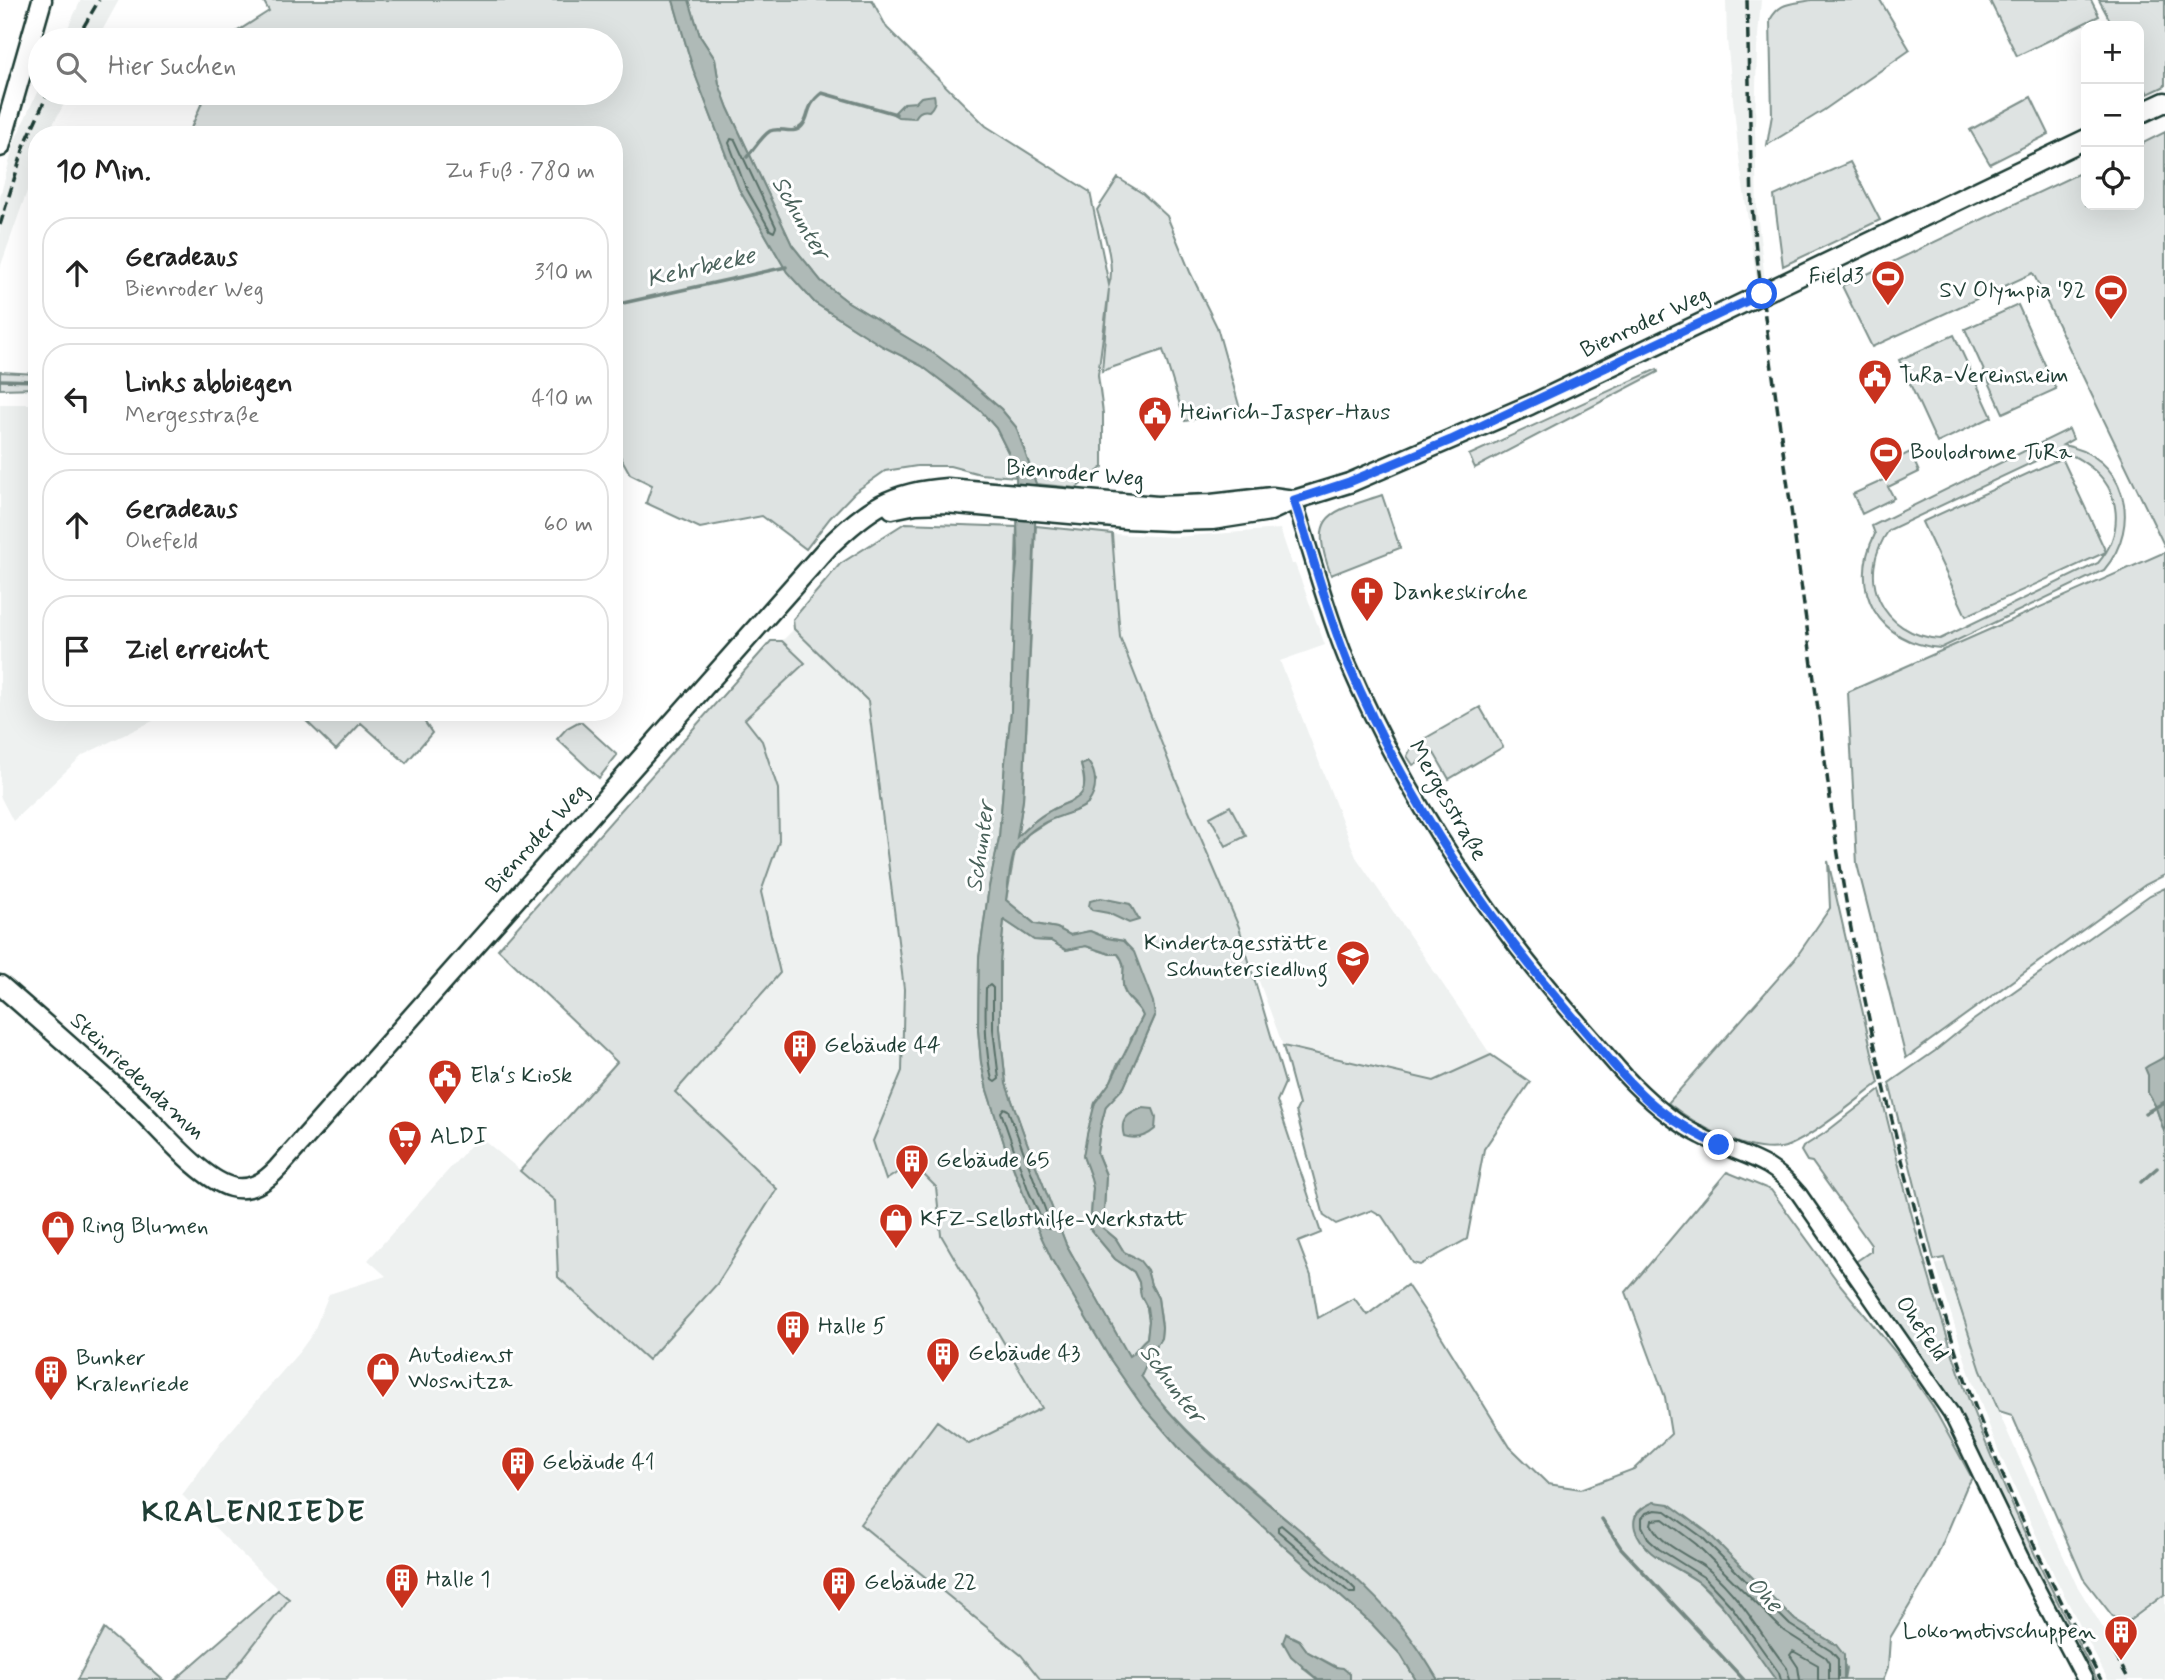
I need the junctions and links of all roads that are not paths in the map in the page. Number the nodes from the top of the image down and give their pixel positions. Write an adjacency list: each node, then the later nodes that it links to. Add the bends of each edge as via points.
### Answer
1 (42, 0): 2 (main road)
2 (34, 28)
3 (28, 49): 7 (main road)
4 (2165, 102): 5 (main road)
5 (2144, 112)
6 (2081, 141): 8 (main road, Bienroder Weg, via 1530,405 1349,482)
7 (0, 147)
8 (1294, 500): 10 (street, Mergesstraße, via 1349,664 1438,835 1507,937); 11 (main road, Bienroder Weg, via 1270,511 1212,520 1137,520 1067,506 985,498 916,504 859,520 829,546 273,1173)
9 (0, 985): 11 (main road, Steinriedendamm, via 204,1172 228,1186)
10 (1632, 1084): 12 (street, Ohefeld, via 1680,1124 1772,1167 1799,1194 1951,1413)
11 (250, 1188)
12 (2085, 1680)

